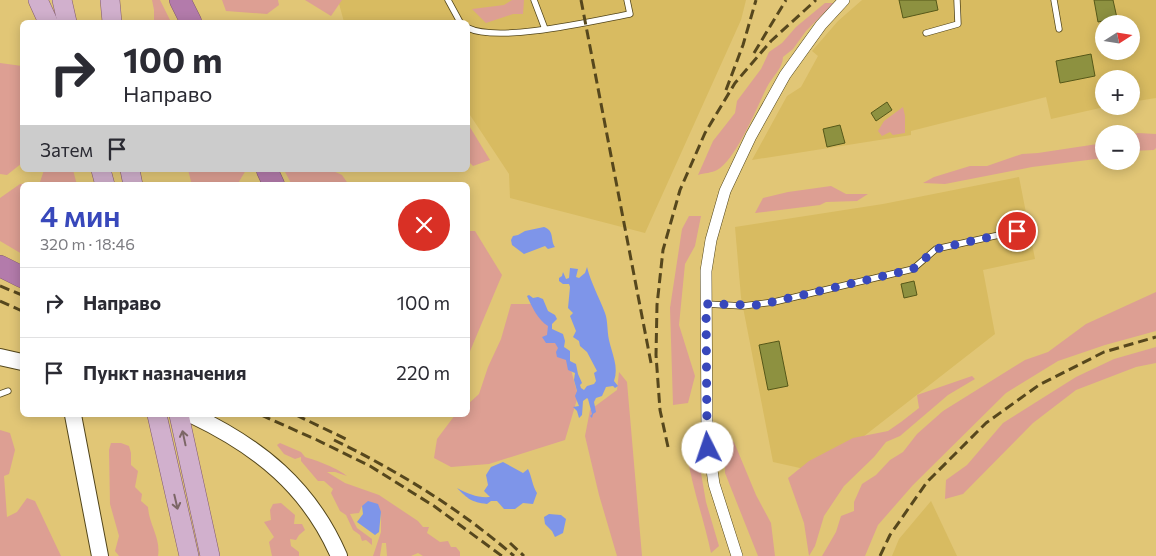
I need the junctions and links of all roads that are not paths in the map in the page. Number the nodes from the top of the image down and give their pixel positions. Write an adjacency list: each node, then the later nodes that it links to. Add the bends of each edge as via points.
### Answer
1 (38, 0): 11 (main road)
2 (62, 0): 12 (main road)
3 (110, 0): 13 (main road)
4 (180, 0): 14 (highway)
5 (448, 0): 15 (lane)
6 (534, 0): 17 (lane)
7 (627, 0): 17 (lane, via 630,14)
8 (844, 0): 23 (street, via 821,25 785,76 736,166 711,240 706,270)
9 (957, 0): 19 (lane, via 958,24)
10 (1054, 0): 18 (lane)
11 (47, 20)
12 (67, 20)
13 (112, 20)
14 (190, 20)
15 (459, 20)
16 (470, 29): 17 (lane, via 476,32)
17 (545, 29)
18 (1059, 29)
19 (926, 33)
20 (1017, 231): 23 (lane, via 936,249 913,269 783,300 759,305)
21 (0, 266): 22 (highway)
22 (20, 276)
23 (706, 304): 37 (street, via 708,443 714,484)
24 (8, 391): 25 (lane)
25 (0, 394)
26 (65, 417): 32 (main road)
27 (73, 417): 32 (main road)
28 (80, 417): 32 (main road)
29 (157, 417): 34 (main road, one-way to 34)
30 (179, 417): 35 (main road, one-way to 30)
31 (196, 417): 36 (main road, via 258,453 293,483 320,520)
32 (80, 452): 33 (main road)
33 (100, 556)
34 (189, 556)
35 (210, 556)
36 (339, 556)
37 (738, 556)

